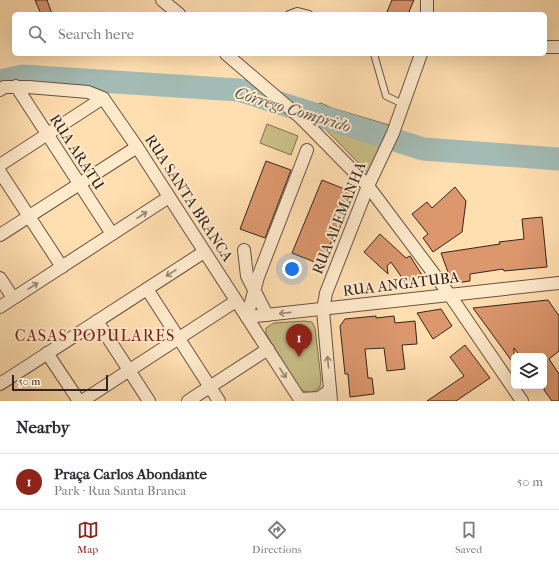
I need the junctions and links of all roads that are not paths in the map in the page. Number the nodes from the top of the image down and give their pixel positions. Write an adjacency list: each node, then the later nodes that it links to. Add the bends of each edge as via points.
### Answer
1 (162, 0): 3 (street)
2 (428, 0): 4 (street)
3 (177, 12)
4 (427, 12)
5 (547, 47): 6 (street)
6 (559, 47)
7 (228, 56): 19 (street, via 301,118)
8 (375, 56): 12 (lane, via 386,96)
9 (420, 56): 12 (street, RUA ALEMANHA)
10 (4, 84): 11 (street, via 88,92); 13 (street, RUA ARATU)
11 (103, 98): 13 (street); 14 (street, RUA SANTA BRANCA)
12 (403, 104): 19 (street, RUA ALEMANHA, via 387,148)
13 (47, 134): 16 (street); 18 (street, RUA ARATU)
14 (137, 147): 18 (street); 20 (street, RUA SANTA BRANCA)
15 (307, 150): 30 (street)
16 (0, 166)
17 (0, 172): 21 (street)
18 (79, 184): 21 (street); 22 (street, RUA ARATU)
19 (368, 186): 31 (street); 35 (street, RUA ALEMANHA, via 326,293)
20 (169, 197): 22 (street, one-way to 20); 25 (street, RUA SANTA BRANCA)
21 (29, 216): 23 (street); 26 (street)
22 (112, 234): 26 (street)
23 (0, 235)
24 (244, 250): 30 (street, via 245,269)
25 (204, 252): 29 (street, one-way to 29); 33 (street, RUA SANTA BRANCA)
26 (62, 267): 32 (street, one-way to 26)
27 (0, 278): 32 (street)
28 (559, 283): 31 (street, RUA ANGATUBA)
29 (147, 289): 38 (street); 39 (street)
30 (254, 290): 36 (street); 37 (street)
31 (449, 294): 35 (street, RUA ANGATUBA); 52 (street)
32 (13, 298): 34 (street)
33 (236, 301): 37 (street, RUA SANTA BRANCA); 39 (street)
34 (0, 307)
35 (323, 310): 36 (street, RUA ANGATUBA, one-way to 36); 45 (street, RUA ALEMANHA, one-way to 35)
36 (267, 315): 37 (street, RUA ANGATUBA)
37 (247, 317): 40 (street, RUA SANTA BRANCA)
38 (97, 321): 41 (street); 42 (street)
39 (178, 338): 42 (street); 44 (street)
40 (268, 349): 44 (street); 46 (street, RUA SANTA BRANCA, one-way to 46)
41 (47, 353): 43 (street); 47 (street)
42 (129, 370): 48 (street); 49 (street)
43 (0, 384)
44 (210, 387): 50 (street); 51 (street)
45 (331, 396): 46 (street)
46 (298, 400)
47 (79, 401)
48 (82, 401)
49 (149, 401)
50 (188, 401)
51 (219, 401)
52 (522, 401)

